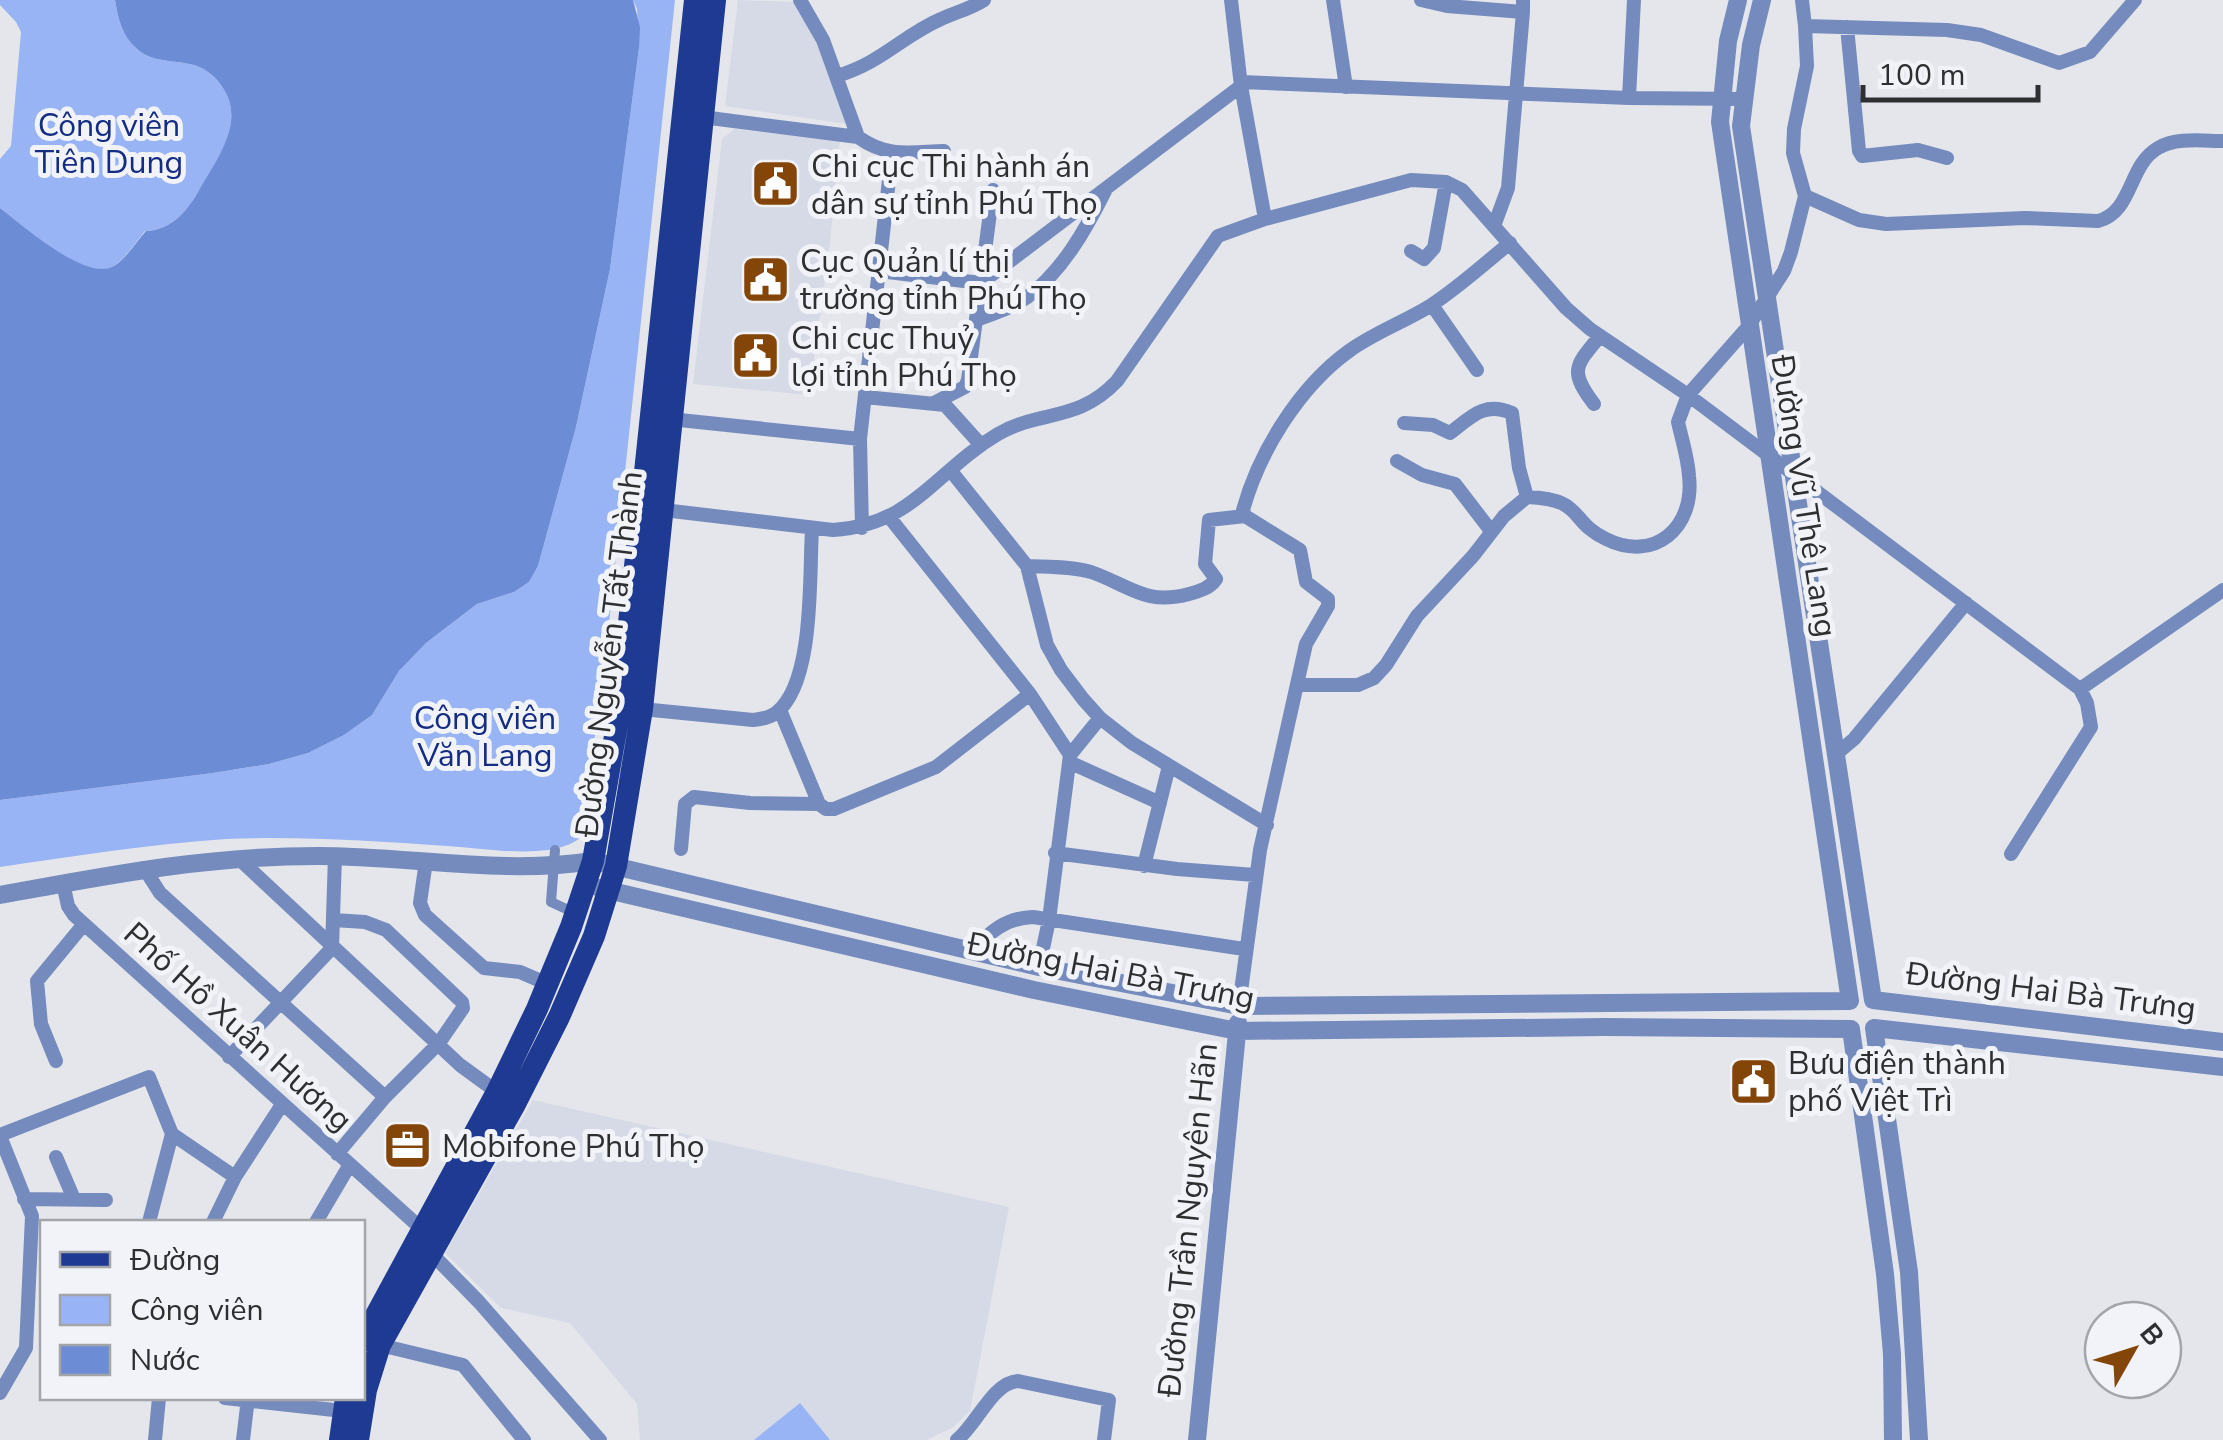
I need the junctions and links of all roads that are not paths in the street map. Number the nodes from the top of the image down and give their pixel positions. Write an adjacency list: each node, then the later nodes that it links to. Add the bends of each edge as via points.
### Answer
1 (695, 0): 58 (main road, Đường Nguyễn Tất Thành)
2 (715, 0): 23 (main road, Đường Nguyễn Tất Thành)
3 (800, 0): 16 (street)
4 (984, 0): 16 (street)
5 (1231, 0): 17 (street)
6 (1333, 0): 18 (street)
7 (1421, 0): 13 (street)
8 (1634, 0): 20 (street)
9 (1738, 0): 21 (street, Đường Vũ Thê Lang)
10 (1762, 0): 22 (street, Đường Vũ Thê Lang)
11 (1802, 0): 14 (street)
12 (2135, 0): 15 (street, via 2090,52 2059,62 1981,35)
13 (1523, 6): 19 (street)
14 (1806, 26): 15 (street); 32 (street, via 1807,66 1793,153)
15 (1847, 27): 28 (street, via 1862,156 1918,150)
16 (838, 76): 24 (street)
17 (1241, 84): 18 (street); 30 (street); 33 (street)
18 (1346, 87): 19 (street)
19 (1516, 94): 20 (street); 34 (street, via 1508,188)
20 (1629, 98): 21 (street)
21 (1722, 98): 22 (street); 42 (street, Đường Vũ Thê Lang)
22 (1744, 99): 39 (street, Đường Vũ Thê Lang, via 1741,126)
23 (702, 118): 24 (street); 49 (main road, Đường Nguyễn Tất Thành)
24 (858, 137): 27 (street)
25 (2223, 140): 32 (street, via 2157,148 2119,210 2098,221 1886,224)
26 (944, 151): 27 (street)
27 (892, 152): 37 (street)
28 (1947, 158)
29 (1446, 182): 33 (street, via 1412,180); 34 (street); 36 (street, via 1434,248 1424,259)
30 (1106, 188): 38 (street); 41 (street, via 1088,227 1038,288)
31 (993, 190): 38 (street)
32 (1805, 196): 39 (street, via 1788,262)
33 (1266, 219): 52 (street, via 1218,236 1100,399)
34 (1494, 226): 35 (street)
35 (1510, 243): 40 (street); 43 (street)
36 (1411, 251)
37 (879, 271): 38 (street); 46 (street)
38 (981, 282): 41 (street)
39 (1767, 298): 42 (street); 56 (street, Đường Vũ Thê Lang)
40 (1432, 305): 44 (street); 59 (street, via 1328,369 1290,414 1253,475)
41 (976, 320): 47 (street, via 965,387)
42 (1748, 327): 45 (street); 53 (street, Đường Vũ Thê Lang)
43 (1600, 336): 45 (street); 48 (street, via 1576,373)
44 (1478, 370)
45 (1688, 395): 53 (street); 57 (street, via 1678,422 1690,479 1674,533 1651,547 1624,547 1600,537 1571,506)
46 (865, 398): 47 (street); 51 (street)
47 (934, 402): 52 (street, via 954,412)
48 (1594, 404)
49 (670, 420): 51 (street); 58 (main road, Đường Nguyễn Tất Thành)
50 (1404, 422): 57 (street, via 1450,433 1477,410 1512,413)
51 (860, 439): 61 (street)
52 (981, 445): 55 (street)
53 (1768, 457): 56 (street); 105 (street, Đường Vũ Thê Lang)
54 (1397, 461): 63 (street, via 1455,484)
55 (951, 471): 60 (street); 64 (street)
56 (1794, 477): 66 (street); 73 (street, Đường Vũ Thê Lang)
57 (1527, 496): 63 (street)
58 (650, 508): 62 (street); 70 (main road, Đường Nguyễn Tất Thành); 79 (main road, Đường Nguyễn Tất Thành)
59 (1245, 516): 64 (street, via 1209,520 1206,564 1216,579 1190,594 1144,597 1092,573); 67 (street, via 1300,550 1306,582 1328,599 1306,644)
60 (890, 518): 61 (street); 69 (street)
61 (862, 528): 62 (street)
62 (812, 529): 71 (street, via 802,663)
63 (1492, 531): 67 (street, via 1417,616 1374,678 1358,685)
64 (1027, 566): 72 (street, via 1047,645)
65 (2223, 590): 68 (street)
66 (1966, 603): 68 (street); 73 (street)
67 (1297, 685): 78 (street)
68 (2080, 688): 82 (street, via 2091,728)
69 (1030, 694): 74 (street); 77 (street, via 936,767 834,809)
70 (642, 710): 71 (street, via 753,720); 79 (main road, Đường Nguyễn Tất Thành)
71 (780, 710): 77 (street)
72 (1100, 718): 74 (street); 75 (street)
73 (1836, 754): 104 (street, Đường Vũ Thê Lang)
74 (1069, 758): 76 (street); 81 (street)
75 (1169, 766): 76 (street); 78 (street)
76 (1160, 802): 87 (street)
77 (818, 804): 80 (street, via 694,797 686,804)
78 (1267, 824): 89 (street)
79 (603, 848): 85 (street, Đường Hai Bà Trưng); 91 (main road, Đường Nguyễn Tất Thành); 92 (main road, Đường Nguyễn Tất Thành); 101 (street, Đường Hai Bà Trưng)
80 (681, 849)
81 (1056, 853): 87 (street); 96 (street)
82 (2010, 854)
83 (335, 856): 84 (street, Đường Hai Bà Trưng); 86 (street, Đường Hai Bà Trưng); 95 (street)
84 (238, 858): 88 (street, Đường Hai Bà Trưng); 99 (street)
85 (554, 858): 86 (street, Đường Hai Bà Trưng); 91 (street, Đường Hai Bà Trưng); 94 (street, via 550,902)
86 (426, 860): 103 (street, via 420,903 425,915 484,968)
87 (1144, 866): 89 (street)
88 (144, 868): 90 (street, Đường Hai Bà Trưng); 106 (street, via 153,886)
89 (1255, 875): 100 (street)
90 (63, 883): 93 (street, Đường Hai Bà Trưng); 97 (street, Phố Hồ Xuân Hương, via 68,906)
91 (586, 885): 92 (street, Đường Hai Bà Trưng); 94 (main road, Đường Nguyễn Tất Thành)
92 (610, 891): 98 (main road, Đường Nguyễn Tất Thành); 110 (street, Đường Hai Bà Trưng)
93 (2, 894)
94 (576, 914): 98 (street); 103 (main road, Đường Nguyễn Tất Thành)
95 (333, 920): 99 (street); 112 (street, via 386,930 462,1002 461,1015)
96 (1049, 920): 100 (street); 101 (street, via 1009,920); 102 (street)
97 (84, 924): 113 (street, Phố Hồ Xuân Hương); 114 (street, via 37,981 42,1024)
98 (598, 924): 131 (main road, Đường Nguyễn Tất Thành, via 515,1104)
99 (332, 948): 106 (street); 112 (street)
100 (1244, 949): 107 (street)
101 (972, 951): 102 (street, Đường Hai Bà Trưng)
102 (1040, 966): 107 (street, Đường Hai Bà Trưng)
103 (548, 984): 116 (main road, Đường Nguyễn Tất Thành)
104 (1873, 1000): 105 (street); 108 (street, via 1880,1014); 111 (street, Đường Hai Bà Trưng)
105 (1850, 1001): 107 (street, Đường Hai Bà Trưng); 109 (street, via 1844,1016)
106 (282, 1004): 113 (street); 117 (street)
107 (1239, 1006): 110 (street, Đường Trần Nguyên Hãn)
108 (1874, 1028): 109 (street); 115 (street, Đường Hai Bà Trưng); 142 (street, via 1909,1272)
109 (1851, 1029): 110 (street, Đường Hai Bà Trưng); 141 (street, via 1884,1274)
110 (1237, 1031): 151 (street, Đường Trần Nguyên Hãn)
111 (2223, 1042)
112 (439, 1043): 116 (street); 117 (street)
113 (229, 1057): 118 (street, Phố Hồ Xuân Hương)
114 (56, 1061)
115 (2223, 1067)
116 (497, 1092): 131 (main road, Đường Nguyễn Tất Thành)
117 (385, 1097): 121 (street)
118 (281, 1106): 121 (street, Phố Hồ Xuân Hương); 124 (street)
119 (172, 1134): 120 (street, via 152,1080 144,1077); 124 (street); 128 (street)
120 (0, 1136): 125 (street)
121 (338, 1154): 123 (street, Phố Hồ Xuân Hương)
122 (56, 1158): 126 (street)
123 (348, 1166): 130 (street); 131 (street, Phố Hồ Xuân Hương)
124 (235, 1178): 129 (street)
125 (24, 1198): 126 (street); 132 (street, via 32,1216)
126 (74, 1199): 127 (street)
127 (106, 1200)
128 (150, 1220)
129 (213, 1220)
130 (317, 1220)
131 (430, 1241): 133 (main road, Đường Nguyễn Tất Thành); 148 (street, Phố Hồ Xuân Hương)
132 (36, 1312): 134 (street, via 26,1348)
133 (372, 1343): 135 (main road, Đường Nguyễn Tất Thành); 147 (street, via 463,1365)
134 (0, 1392)
135 (365, 1396)
136 (159, 1400): 143 (street)
137 (247, 1400): 144 (street)
138 (267, 1400): 140 (street)
139 (364, 1400): 146 (main road, Đường Nguyễn Tất Thành)
140 (345, 1404): 145 (main road)
141 (1894, 1433): 142 (street)
142 (1919, 1433)
143 (155, 1440)
144 (243, 1440)
145 (340, 1440)
146 (358, 1440)
147 (524, 1440)
148 (600, 1440)
149 (957, 1440): 150 (street, via 1008,1382 1109,1400)
150 (1104, 1440)
151 (1196, 1440)

